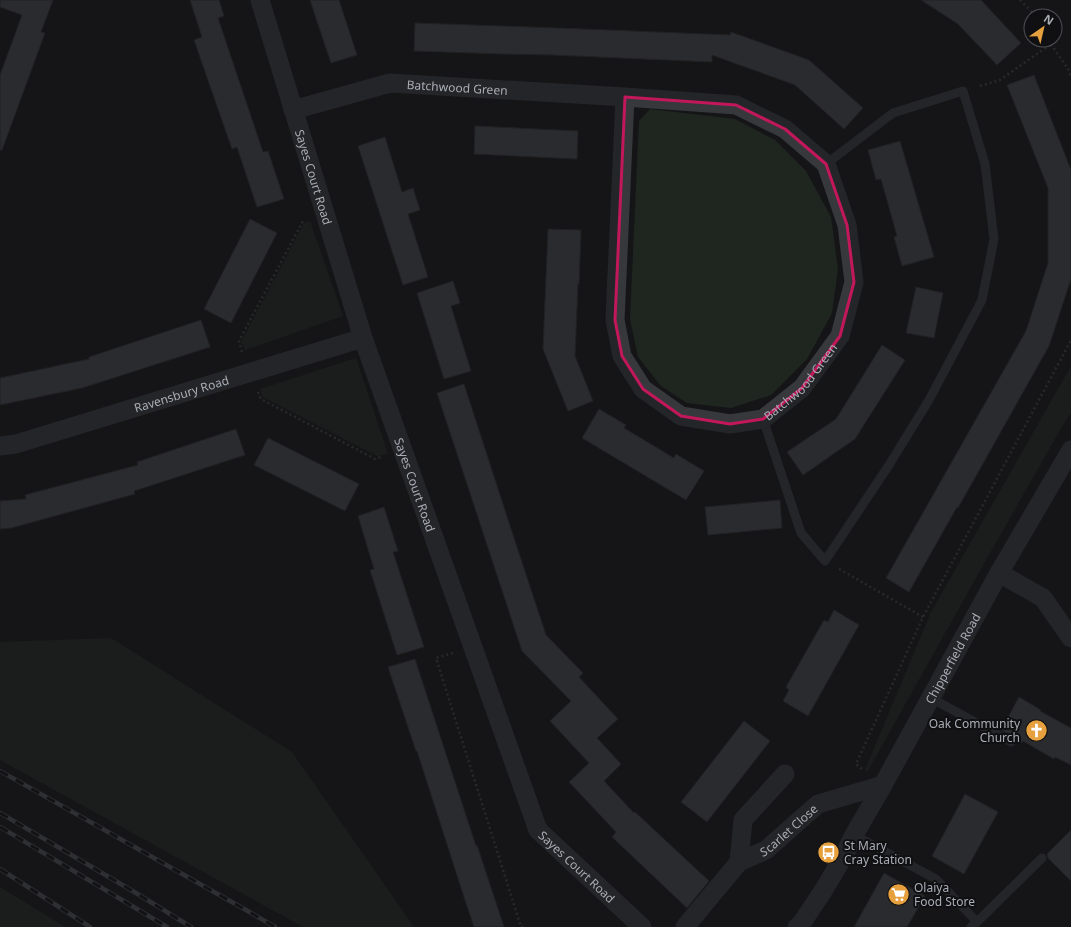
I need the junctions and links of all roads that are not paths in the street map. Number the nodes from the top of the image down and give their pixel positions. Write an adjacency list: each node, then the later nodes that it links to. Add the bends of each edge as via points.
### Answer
1 (260, 0): 3 (street, Sayes Court Road)
2 (625, 97): 3 (street, Batchwood Green, via 390,83); 4 (street, Batchwood Green, via 736,104 785,129); 6 (street, Batchwood Green, via 615,320 622,356 643,389 681,416 730,424)
3 (293, 110): 5 (street, Sayes Court Road)
4 (826, 164): 6 (street, Batchwood Green, via 847,225 854,282 840,336 802,388); 6 (lane, via 893,113 963,91 985,164 994,240 982,300 929,400 825,561 801,533)
5 (363, 338): 7 (street, Ravensbury Road, via 16,444); 19 (street, Sayes Court Road, via 538,830)
6 (763, 419)
7 (0, 446)
8 (1071, 450): 9 (street, Chipperfield Road)
9 (999, 573): 10 (street, via 1043,598); 11 (street, Chipperfield Road)
10 (1071, 638)
11 (931, 698): 12 (lane); 14 (street, Chipperfield Road)
12 (1011, 742)
13 (785, 774): 17 (street, Scarlet Close, via 743,820)
14 (883, 785): 15 (street, Chipperfield Road); 17 (street, Scarlet Close, via 818,804 766,850)
15 (854, 835): 18 (lane, via 936,879); 21 (street, Chipperfield Road, via 823,891)
16 (1042, 858): 18 (lane)
17 (739, 862): 20 (street, Scarlet Close)
18 (974, 924)
19 (642, 927)
20 (685, 927)
21 (797, 927)

